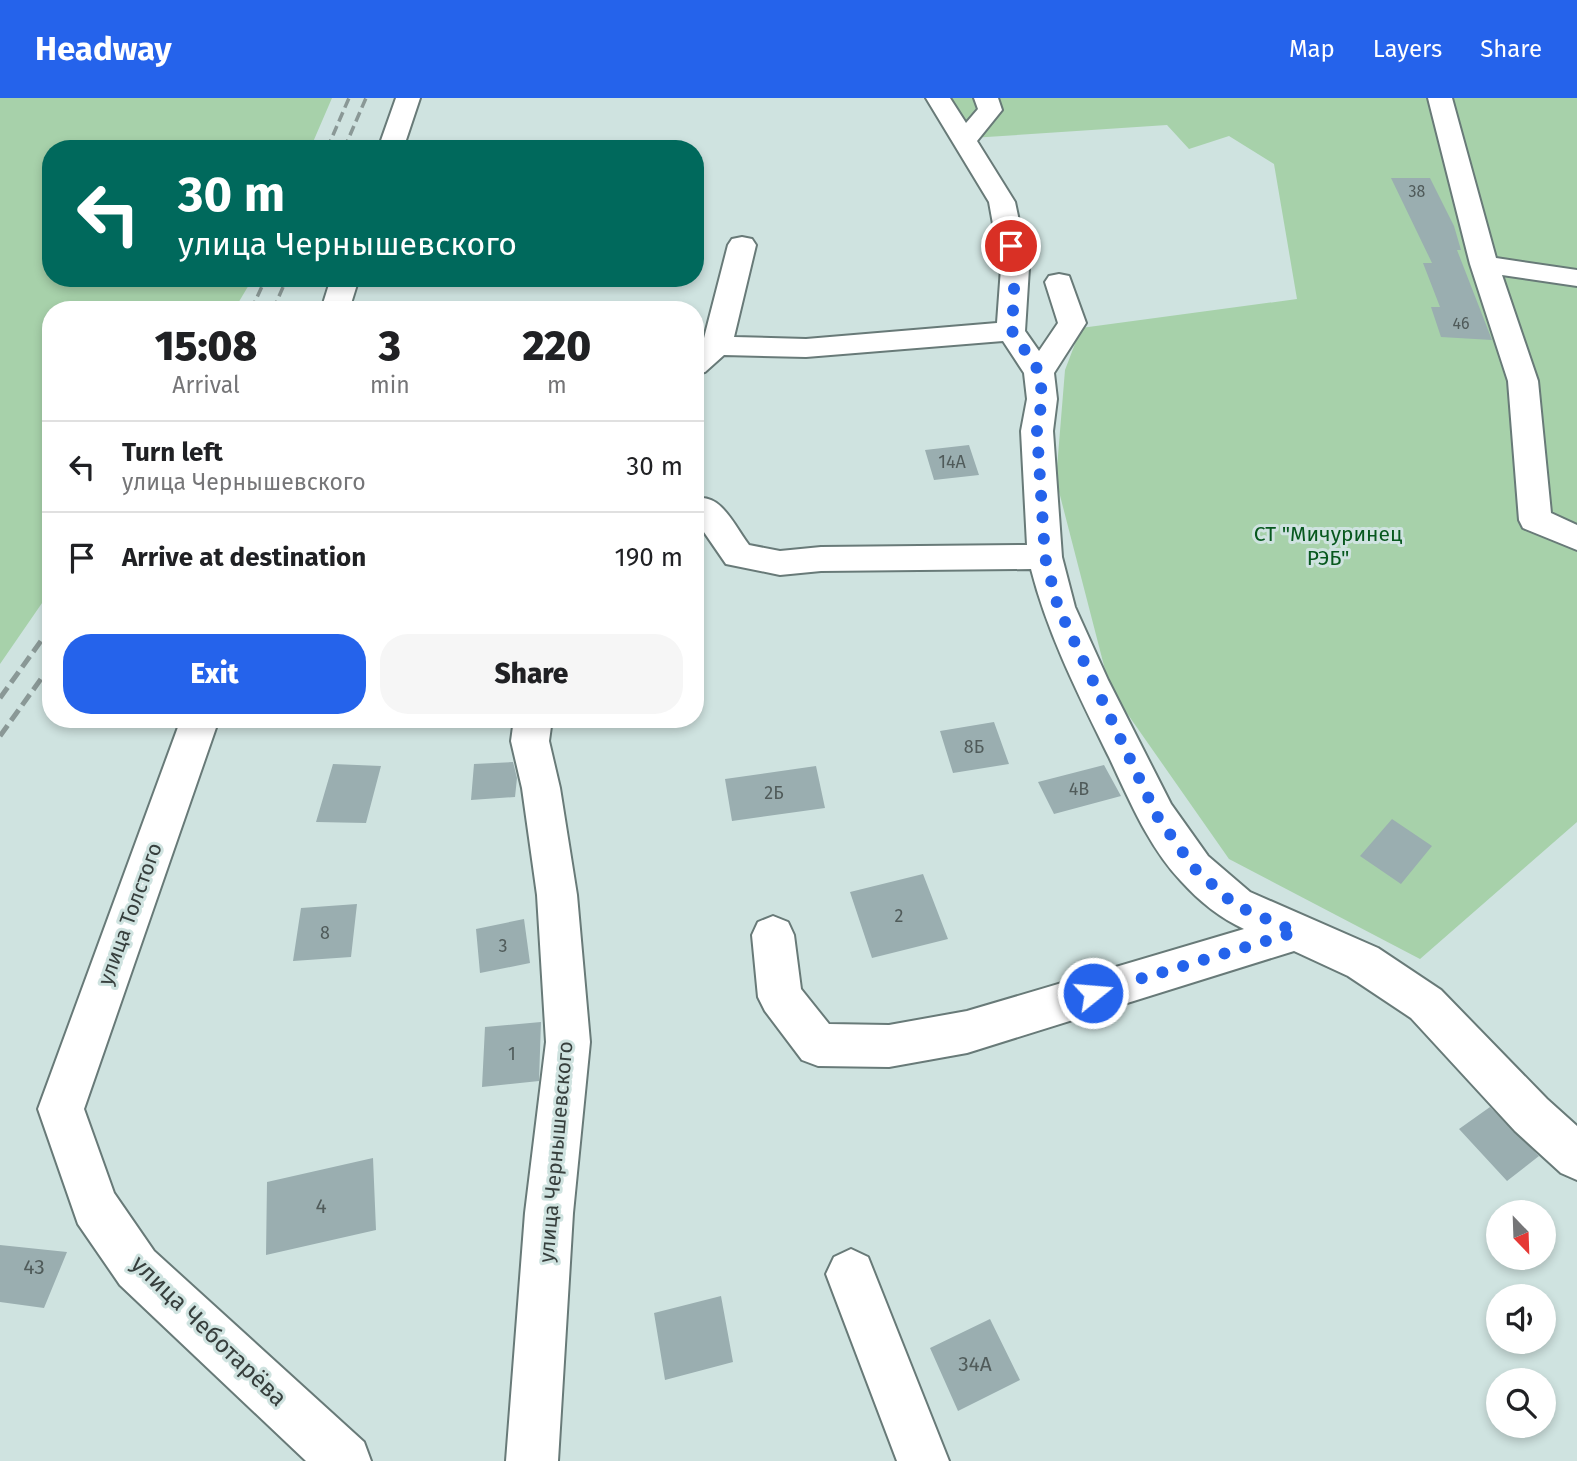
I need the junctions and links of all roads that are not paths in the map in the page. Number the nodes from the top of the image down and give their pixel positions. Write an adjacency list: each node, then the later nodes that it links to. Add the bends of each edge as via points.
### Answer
1 (408, 98): 6 (street)
2 (938, 98): 5 (street)
3 (986, 98): 5 (street, via 990,110)
4 (1440, 98): 8 (street)
5 (965, 139): 11 (street, via 1002,202 1015,268)
6 (393, 140)
7 (742, 245): 12 (street)
8 (1484, 264): 9 (street); 16 (street, via 1523,381 1535,520)
9 (1577, 278)
10 (1059, 282): 14 (street, via 1072,323)
11 (1012, 331): 12 (street, via 806,348); 14 (street)
12 (717, 346): 13 (street)
13 (704, 357)
14 (1040, 373): 17 (street, via 1037,431)
15 (704, 515): 17 (street, via 738,555 780,564 821,559)
16 (1577, 538)
17 (1045, 557): 20 (street, via 1058,607 1157,816 1194,868 1235,905)
18 (197, 728): 22 (street, улица Толстого)
19 (532, 728): 26 (street, улица Чернышевского, via 530,741 557,895 568,1042 549,1213)
20 (1296, 932): 21 (street, via 967,1032 889,1046 818,1045 780,997); 23 (street, via 1363,962 1426,1004)
21 (773, 934)
22 (61, 1109): 25 (street, улица Чеботарёва, via 95,1207 137,1268)
23 (1577, 1157)
24 (851, 1274): 27 (street)
25 (345, 1461)
26 (532, 1461)
27 (923, 1461)

